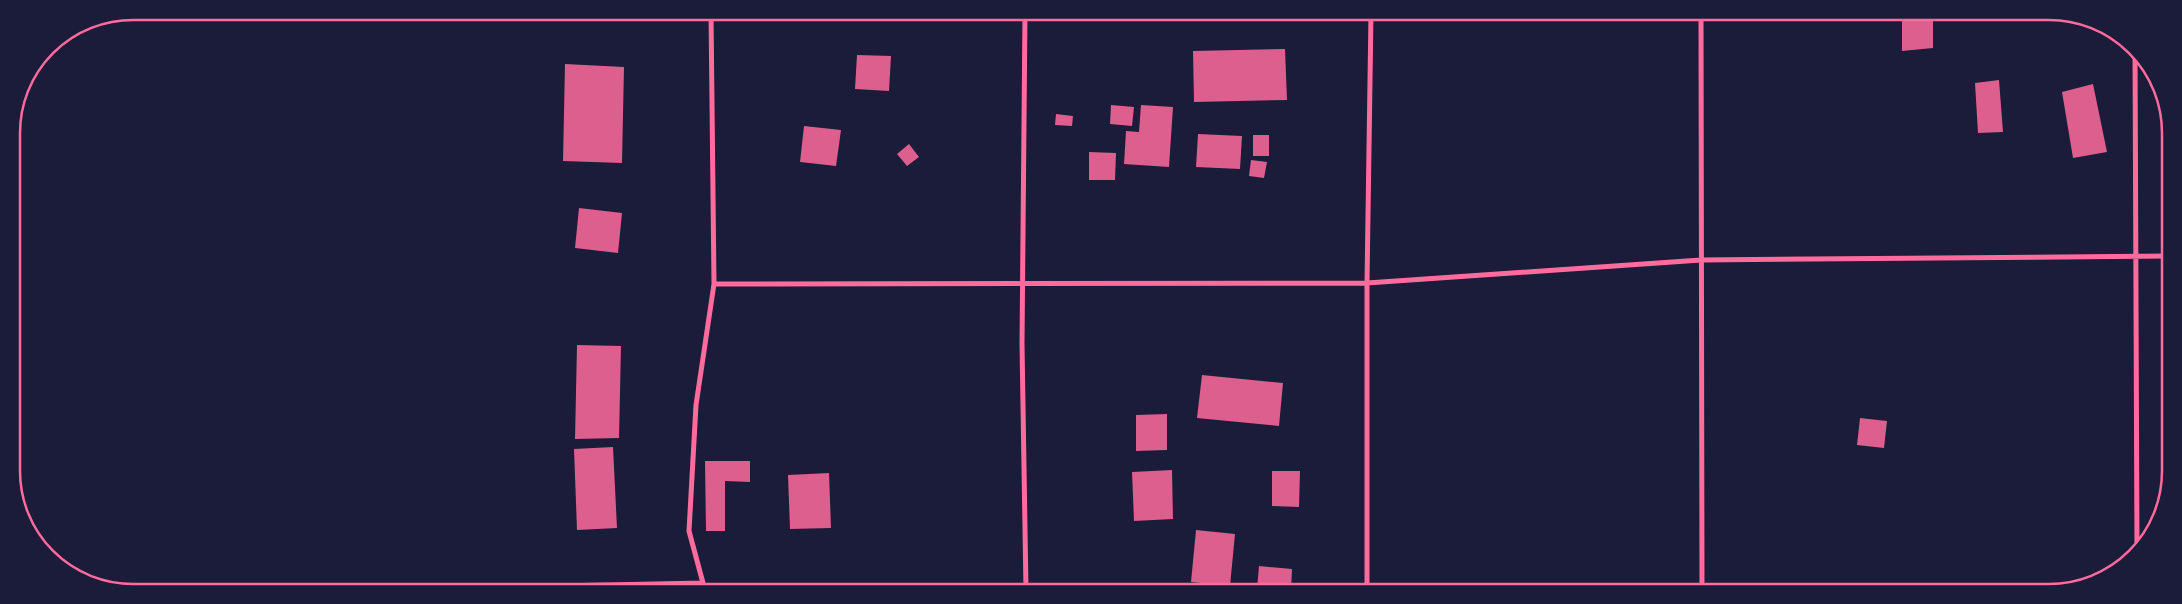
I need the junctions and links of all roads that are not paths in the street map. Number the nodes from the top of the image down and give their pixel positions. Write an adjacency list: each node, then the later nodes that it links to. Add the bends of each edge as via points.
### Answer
1 (711, 20): 11 (street)
2 (1025, 20): 10 (street)
3 (1371, 20): 9 (street)
4 (1701, 20): 8 (street)
5 (2135, 59): 6 (street)
6 (2135, 256): 7 (street); 8 (street); 12 (street)
7 (2162, 256)
8 (1701, 260): 9 (street); 17 (street)
9 (1367, 282): 10 (street); 16 (street)
10 (1022, 283): 11 (street); 15 (street)
11 (714, 284): 13 (street, via 696,405 689,531)
12 (2137, 542)
13 (703, 583): 14 (street)
14 (654, 584)
15 (1026, 584)
16 (1368, 584)
17 (1702, 584)

